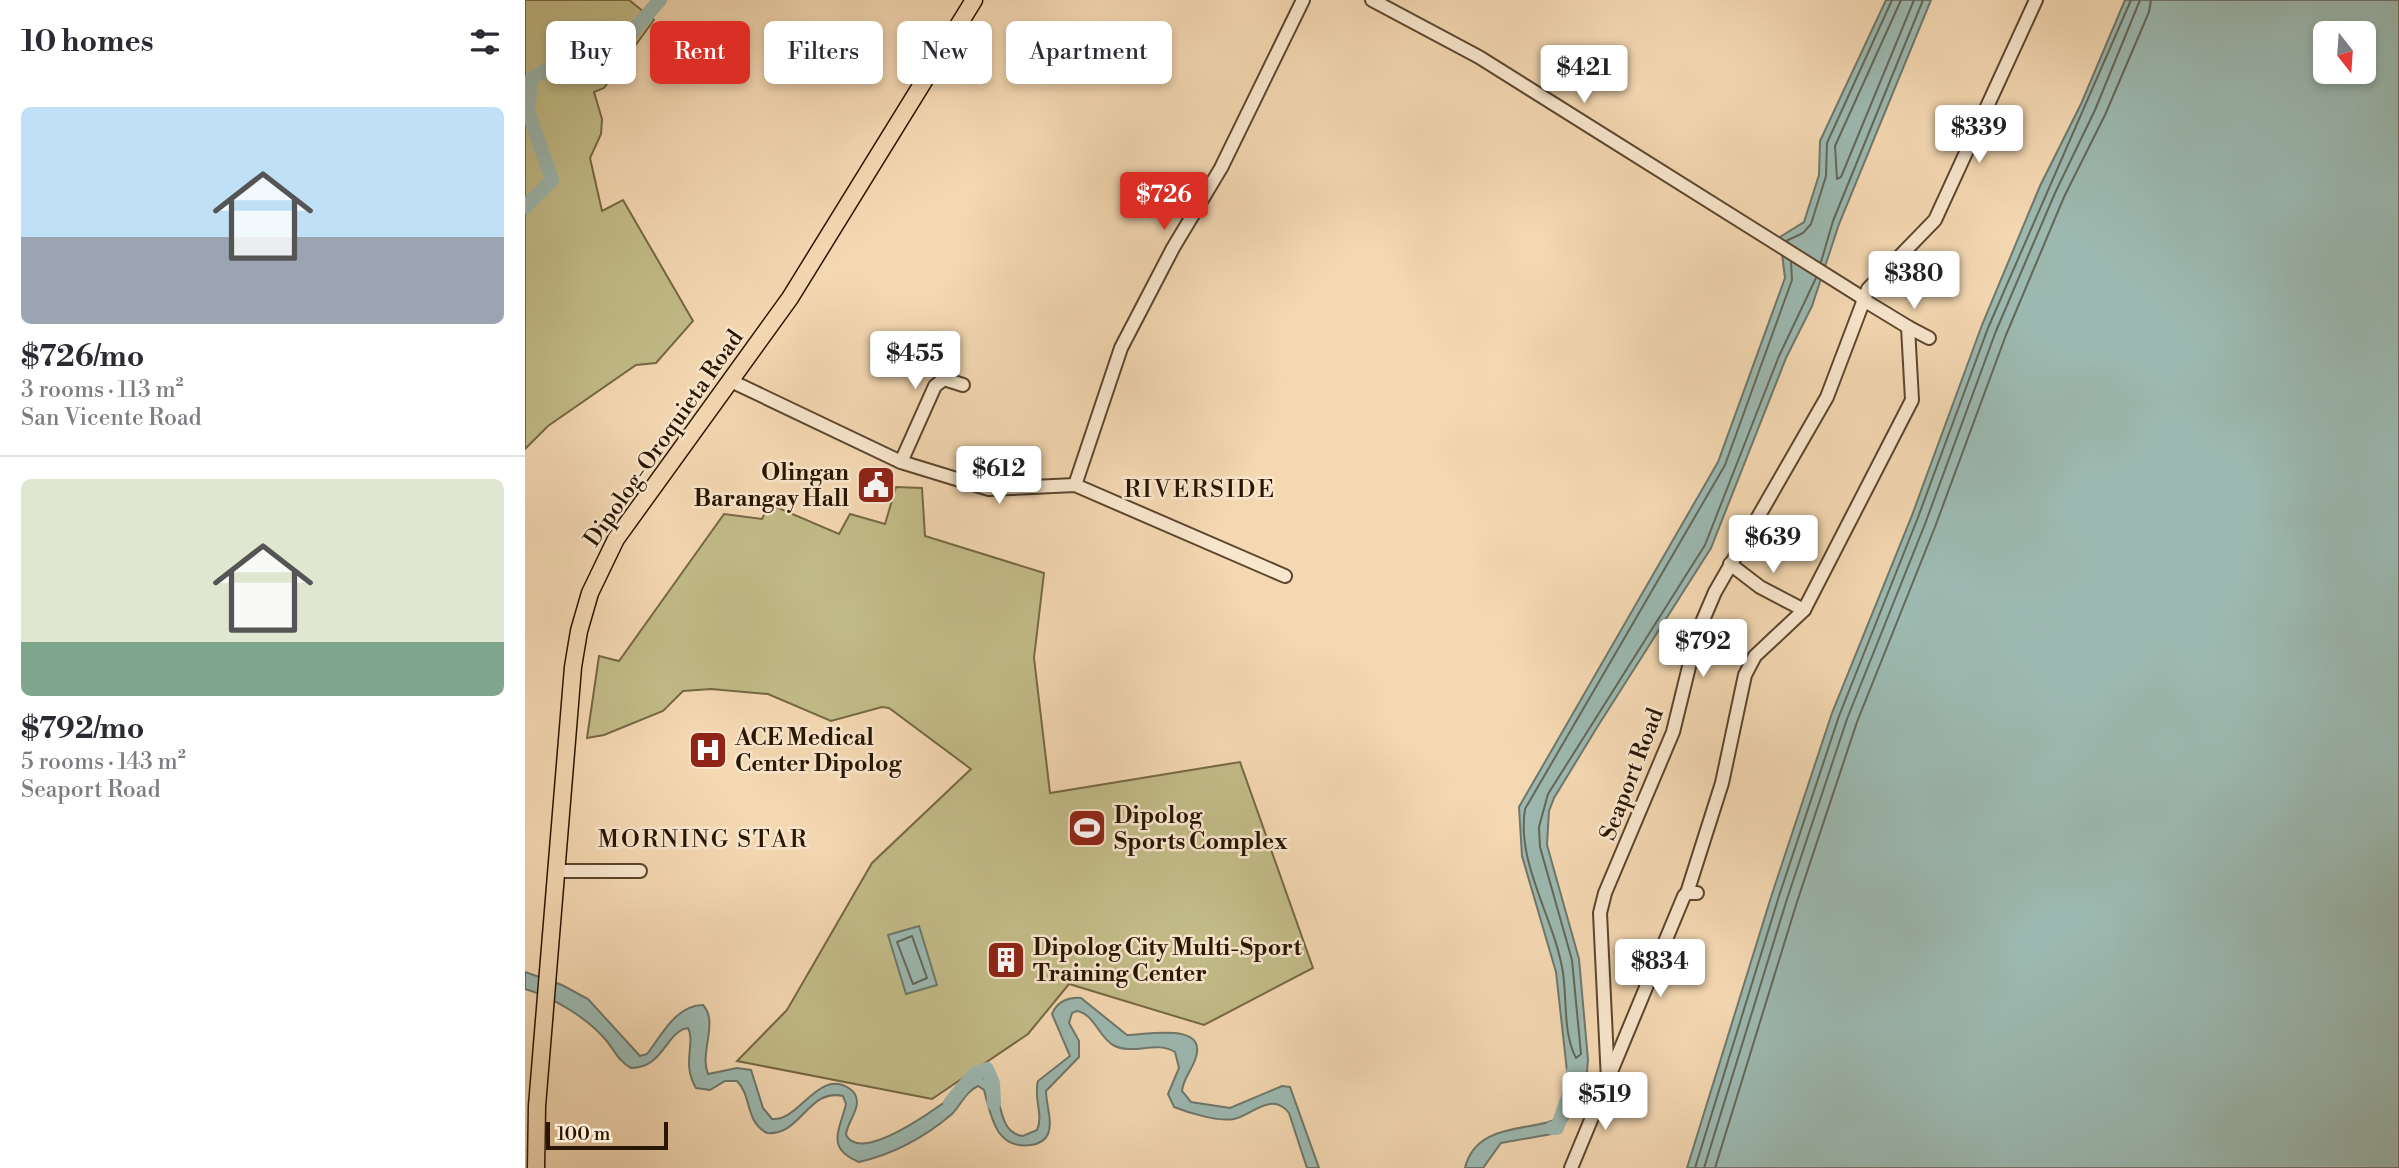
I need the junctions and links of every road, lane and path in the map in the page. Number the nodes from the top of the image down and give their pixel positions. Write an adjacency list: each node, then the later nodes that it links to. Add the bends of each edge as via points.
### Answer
1 (974, 0): 8 (main road, Dipolog-Oroquieta Road, via 790,298)
2 (1303, 0): 11 (street, via 1221,168 1121,348)
3 (1372, 0): 5 (street, via 1479,57)
4 (2036, 0): 5 (street, Seaport Road, via 1935,220 1874,281)
5 (1863, 299): 6 (street); 12 (street, Seaport Road, via 1827,397)
6 (1908, 327): 7 (street); 14 (street, via 1912,400)
7 (1929, 338)
8 (731, 381): 10 (street); 15 (main road, Dipolog-Oroquieta Road, via 626,523 590,593 573,667)
9 (963, 385): 10 (street, via 949,379 939,382)
10 (901, 462): 11 (street, via 989,489)
11 (1075, 485): 13 (street)
12 (1730, 564): 14 (street, via 1760,587); 17 (street, Seaport Road, via 1697,634 1673,732 1600,913)
13 (1285, 576)
14 (1804, 610): 17 (street, via 1755,656 1745,675 1692,893)
15 (557, 871): 16 (street); 18 (main road, Dipolog-Oroquieta Road)
16 (640, 871)
17 (1608, 1081): 19 (street, Seaport Road)
18 (536, 1168)
19 (1571, 1168)

